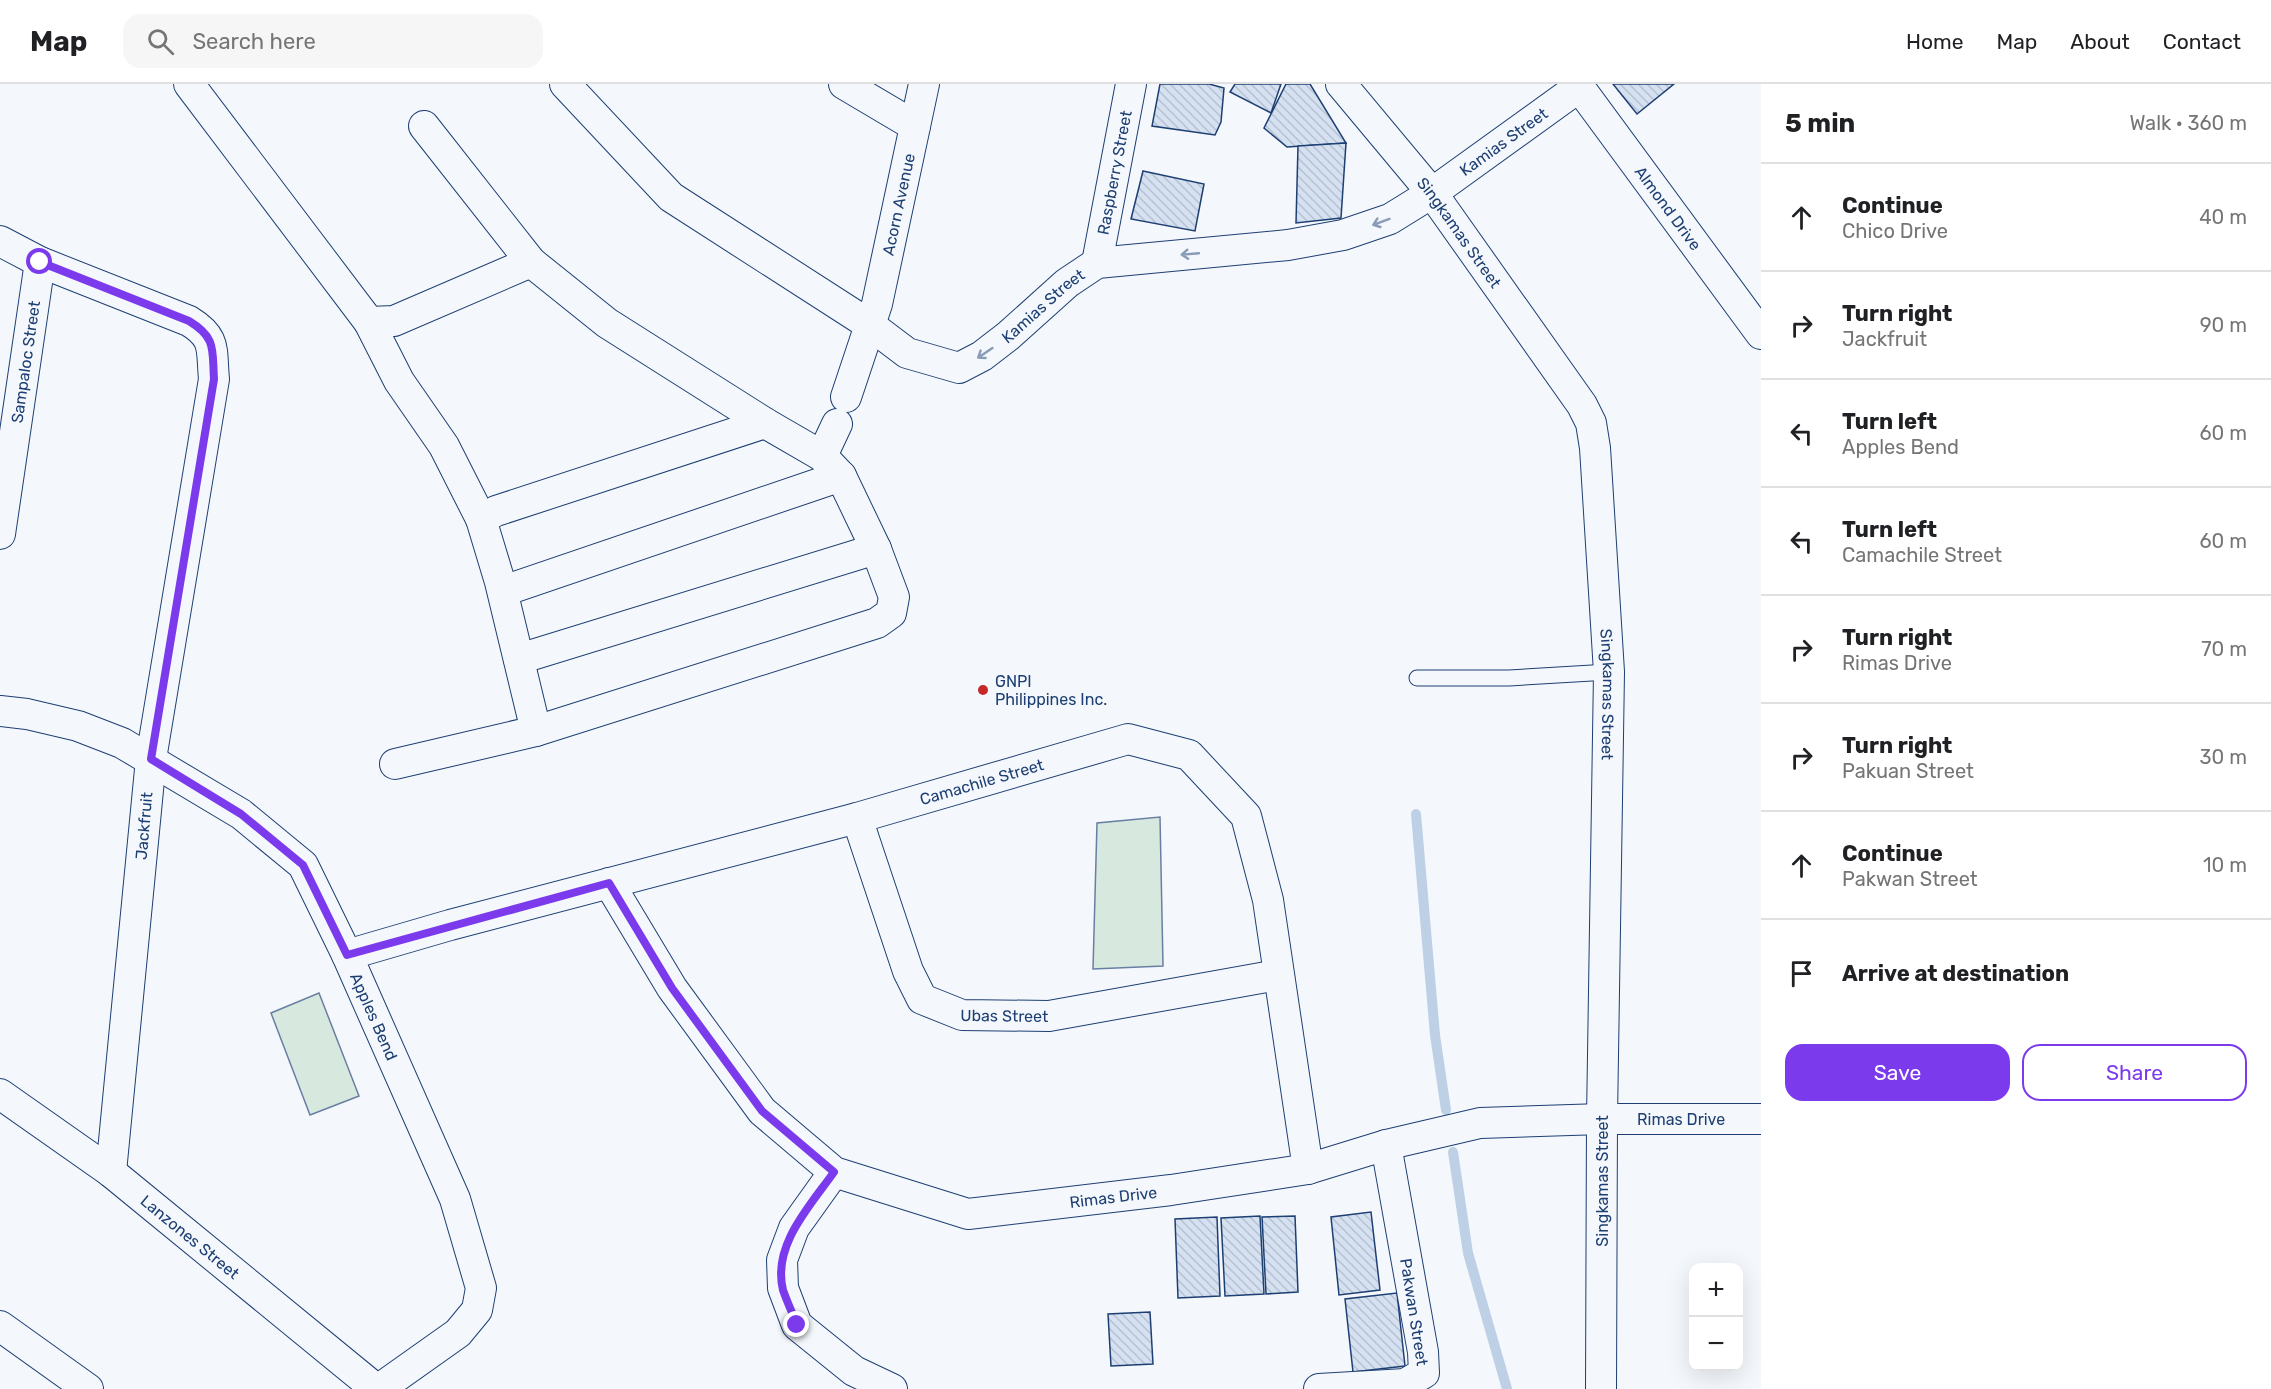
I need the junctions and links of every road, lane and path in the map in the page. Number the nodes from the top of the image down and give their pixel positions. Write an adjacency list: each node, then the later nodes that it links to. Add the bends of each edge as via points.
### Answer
1 (189, 84): 15 (street)
2 (565, 84): 16 (street, Kamias Street, via 671,196)
3 (844, 84): 9 (street)
4 (924, 84): 9 (street, Acorn Avenue)
5 (1131, 84): 14 (street, Raspberry Street)
6 (1341, 84): 10 (street, Singkamas Street)
7 (1578, 85): 10 (street, Kamias Street); 17 (street, Almond Drive)
8 (424, 126): 13 (street)
9 (915, 126): 16 (street, Acorn Avenue)
10 (1432, 193): 14 (street, Kamias Street, one-way to 14, via 1390,219 1343,235 1288,245); 25 (street, Singkamas Street, via 1591,423 1596,447)
11 (0, 241): 12 (street)
12 (40, 262): 21 (street, Sampaloc Street); 29 (street, Jackfruit, via 189,321 210,339 214,379)
13 (531, 262): 15 (street, via 394,321); 18 (street, via 607,323)
14 (1097, 262): 16 (street, Kamias Street, one-way to 16, via 1067,283 1008,336 960,369 907,353)
15 (369, 322): 20 (street, via 399,381 444,447)
16 (870, 325): 19 (street, Acorn Avenue, via 841,410)
17 (1761, 334)
18 (765, 423): 19 (street); 20 (street)
19 (831, 466): 22 (street); 23 (street)
20 (481, 519): 23 (street)
21 (0, 534)
22 (876, 549): 24 (street); 28 (street, via 894,597 891,614 877,623)
23 (503, 591): 24 (street)
24 (519, 659): 28 (street)
25 (1609, 672): 26 (lane); 36 (street, Singkamas Street)
26 (1417, 678)
27 (0, 711): 29 (street, Apples Bend, via 78,726)
28 (536, 732): 30 (street)
29 (151, 759): 33 (street, Apples Bend, via 241,814 303,865); 40 (street, Jackfruit)
30 (395, 764)
31 (857, 818): 32 (street, Camachile Street); 34 (street, Ubas Street, via 908,971 922,999 962,1015 1049,1016); 34 (street, Camachile Street, via 1128,739 1189,755 1246,816 1268,900)
32 (609, 883): 33 (street, Camachile Street); 41 (street, Rimas Drive, via 672,988 762,1111)
33 (347, 955): 44 (street, Apples Bend, via 455,1199 481,1288 477,1310 458,1333)
34 (1277, 975): 39 (street, Camachile Street)
35 (0, 1094): 40 (street, Lanzones Street)
36 (1602, 1119): 37 (street, Rimas Drive); 38 (street, Rimas Drive, via 1480,1123); 47 (street, Singkamas Street)
37 (1761, 1119)
38 (1386, 1145): 39 (street, Rimas Drive); 46 (street, Pakwan Street, via 1424,1373 1405,1384)
39 (1308, 1169): 41 (street, Rimas Drive, via 968,1214)
40 (111, 1172): 44 (street, Lanzones Street)
41 (834, 1172): 45 (street, via 794,1227 782,1260 783,1288 797,1325 854,1371)
42 (0, 1326): 43 (street)
43 (88, 1389)
44 (377, 1389)
45 (892, 1389)
46 (1319, 1389)
47 (1601, 1389)

